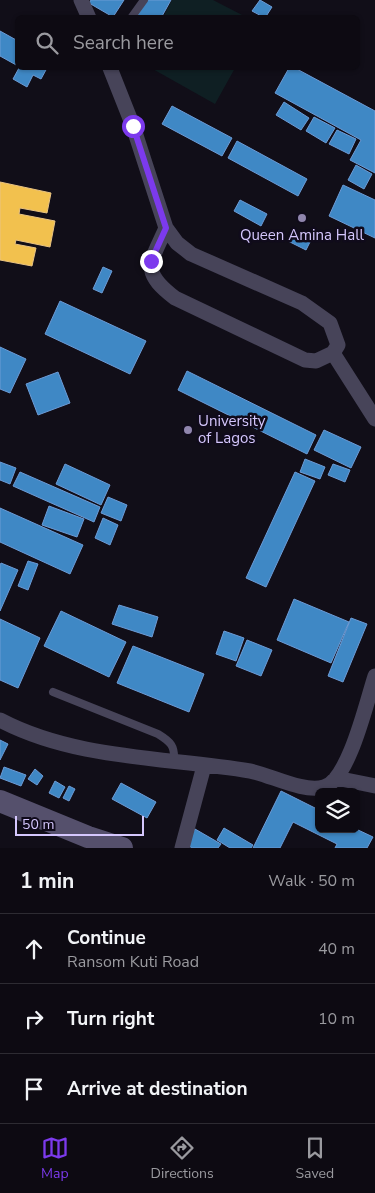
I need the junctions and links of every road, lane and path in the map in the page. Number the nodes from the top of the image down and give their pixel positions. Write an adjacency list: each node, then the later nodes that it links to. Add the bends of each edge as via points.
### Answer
1 (82, 0): 3 (street)
2 (144, 0): 4 (lane)
3 (88, 15)
4 (133, 15)
5 (111, 70): 6 (street)
6 (166, 228): 7 (street, via 177,244 191,254 302,303 322,316 330,323 337,341); 7 (street, via 151,261 151,273 158,285 175,298 305,360 316,361)
7 (333, 353): 8 (street)
8 (375, 419)
9 (375, 676): 14 (street, via 346,762)
10 (53, 692): 12 (lane, via 158,734 171,742 175,749)
11 (0, 720): 12 (street, via 26,734 73,746)
12 (174, 761): 13 (street)
13 (204, 766): 14 (street, via 252,771 309,787 324,787); 20 (street)
14 (336, 778): 15 (street)
15 (375, 786)
16 (0, 801): 19 (main road)
17 (0, 818): 18 (main road)
18 (77, 848)
19 (122, 848)
20 (182, 848)

